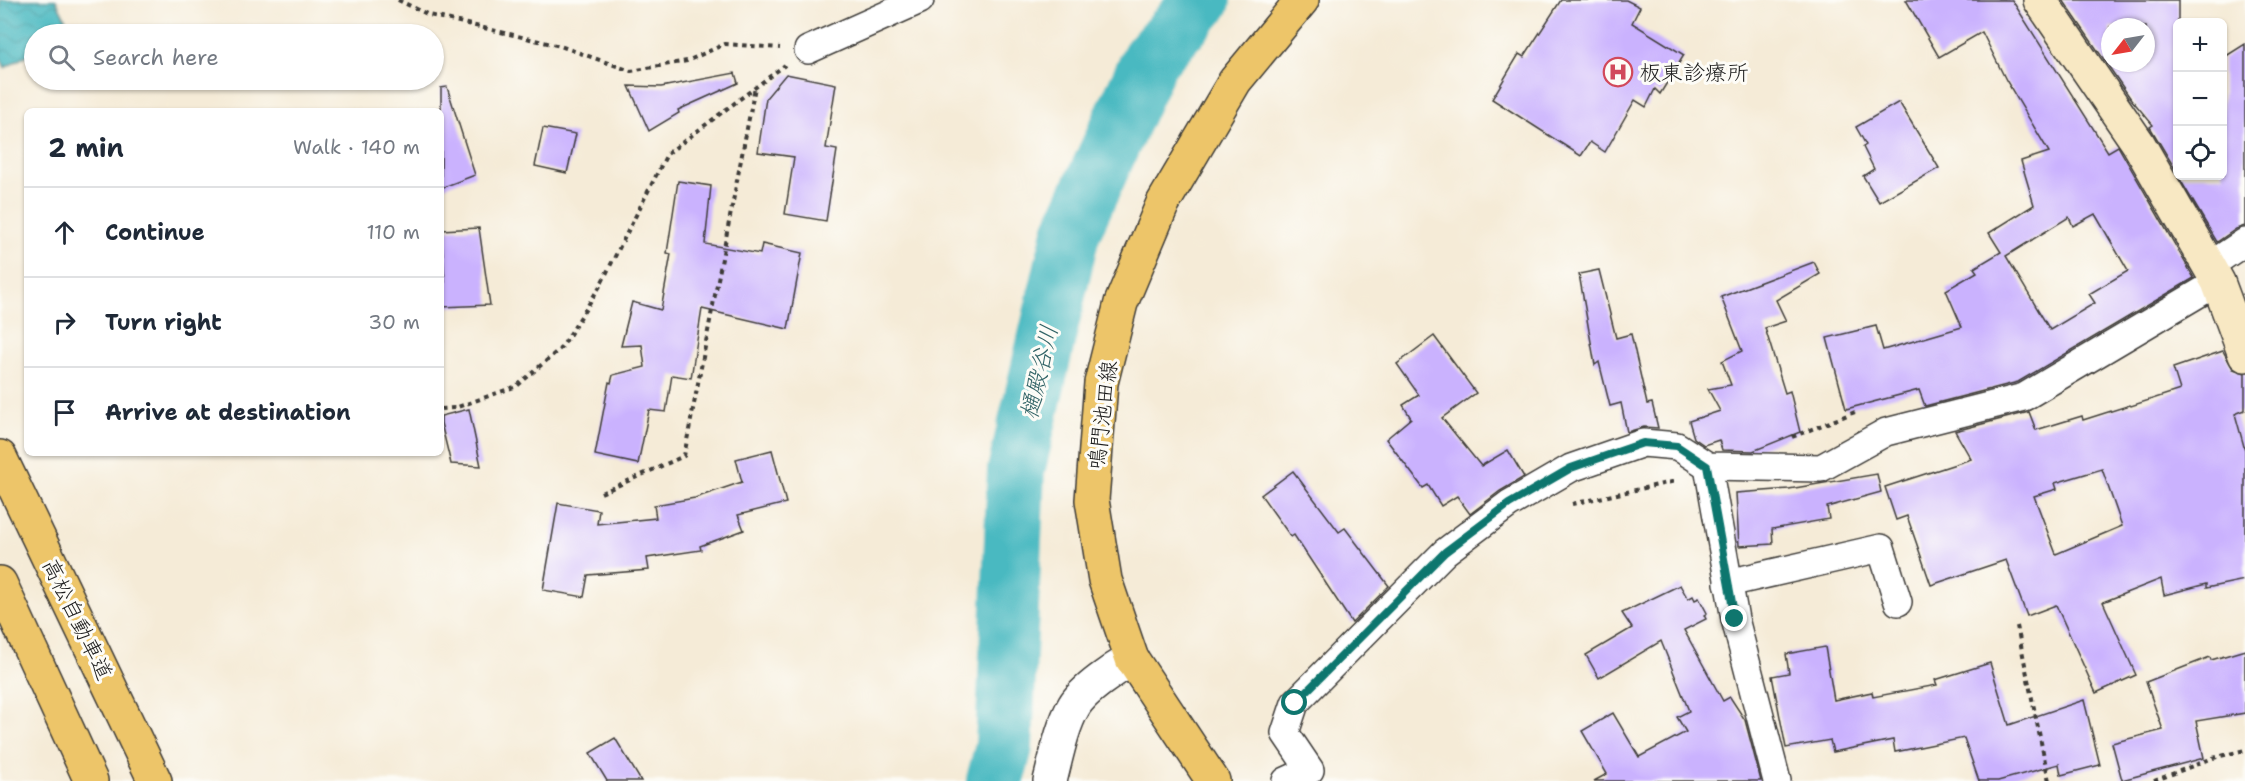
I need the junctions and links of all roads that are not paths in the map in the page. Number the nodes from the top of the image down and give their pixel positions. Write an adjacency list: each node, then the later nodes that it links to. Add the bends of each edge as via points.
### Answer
1 (920, 0): 4 (street)
2 (1302, 0): 13 (main road, 鳴門池田線, via 1235,81 1163,203 1121,303 1101,383 1092,500 1106,580)
3 (2040, 0): 6 (main road, via 2138,143)
4 (808, 50)
5 (2245, 242): 6 (street)
6 (2214, 274): 7 (main road); 9 (street, via 2024,397 1886,432 1821,468)
7 (2245, 355)
8 (0, 457): 15 (main road, 高松自動車道)
9 (1707, 466): 11 (street); 18 (street, via 1677,446 1643,443 1571,468 1482,524 1445,552 1295,703 1285,733 1310,770)
10 (0, 583): 14 (main road)
11 (1728, 583): 12 (street, via 1881,548); 19 (street)
12 (1898, 602)
13 (1132, 659): 16 (street, via 1107,674 1075,704); 17 (main road, 鳴門池田線)
14 (91, 781)
15 (155, 781)
16 (1050, 781)
17 (1213, 781)
18 (1286, 781)
19 (1777, 781)

